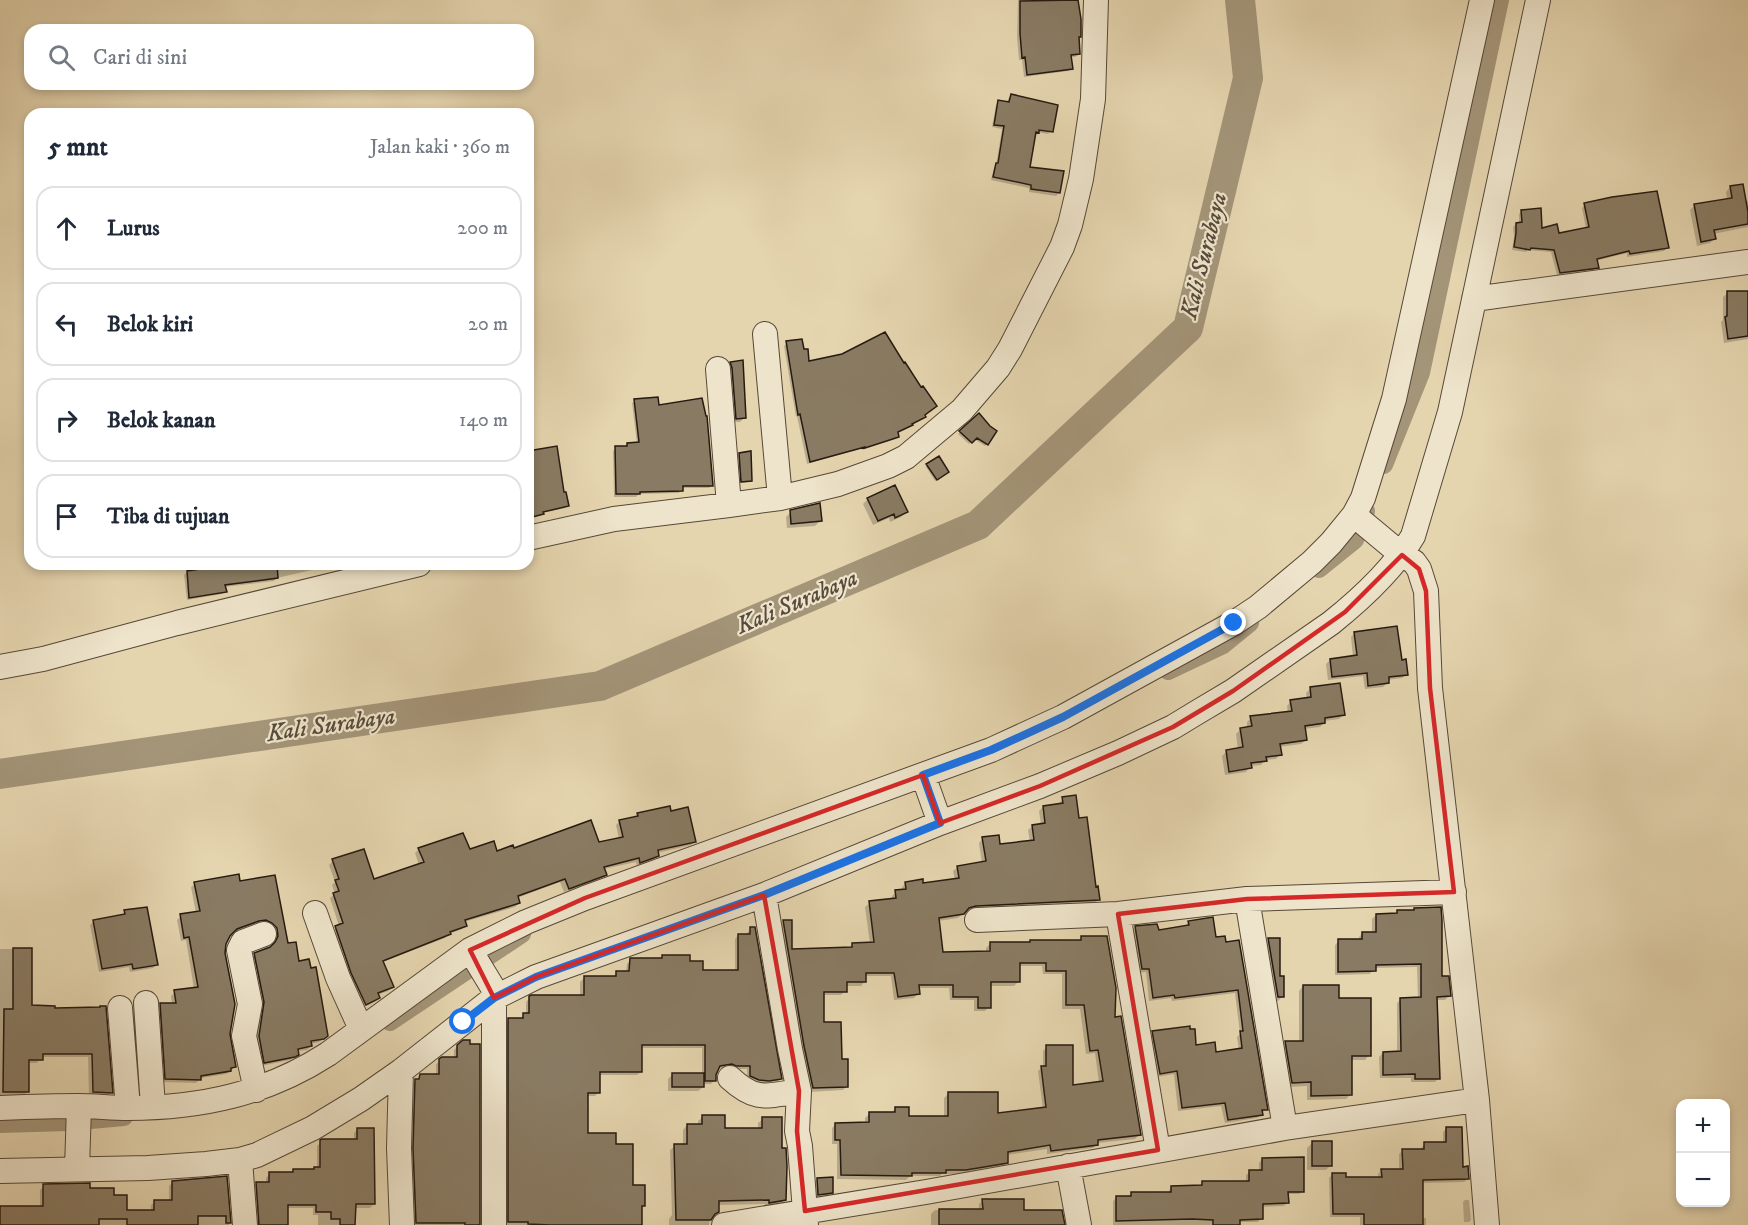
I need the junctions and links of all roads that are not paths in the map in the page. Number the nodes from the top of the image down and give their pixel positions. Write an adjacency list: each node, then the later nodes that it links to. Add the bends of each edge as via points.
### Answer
1 (1096, 0): 8 (street, via 1093,99 1076,207 1062,247 998,368 962,410 906,457 838,484)
2 (1482, 0): 10 (street, via 1394,399)
3 (1538, 0): 5 (street)
4 (1748, 262): 5 (street)
5 (1474, 299): 12 (street, via 1450,412 1413,536)
6 (765, 334): 8 (street)
7 (718, 369): 9 (street)
8 (780, 498): 9 (street)
9 (729, 505): 11 (street, via 614,519)
10 (1356, 517): 12 (street); 15 (street, via 1312,562 1234,623 1063,717)
11 (534, 537)
12 (1396, 549): 16 (street, via 1345,612 1173,728 1040,786); 17 (street, via 1419,569 1426,591 1430,688)
13 (393, 570): 14 (street)
14 (0, 667)
15 (924, 778): 16 (street); 24 (street, via 585,897 526,922)
16 (939, 820): 18 (street)
17 (1454, 892): 19 (street); 33 (street)
18 (764, 895): 25 (street); 32 (street)
19 (1247, 899): 21 (street); 38 (street)
20 (315, 913): 28 (street)
21 (1118, 914): 22 (street); 39 (street)
22 (977, 920)
23 (264, 934): 31 (street, via 243,942 239,950 250,1004 244,1036)
24 (472, 953): 25 (street); 28 (street)
25 (493, 993): 29 (street); 47 (street)
26 (146, 1003): 34 (street)
27 (120, 1008): 36 (street)
28 (361, 1029): 31 (street, via 309,1067)
29 (400, 1071): 40 (street, via 313,1128); 46 (street)
30 (730, 1078): 32 (street, via 754,1095)
31 (256, 1090): 34 (street, via 208,1102)
32 (799, 1091): 44 (street, via 797,1131)
33 (1477, 1100): 38 (street); 50 (street)
34 (153, 1107): 36 (street)
35 (0, 1108): 37 (street)
36 (129, 1108): 37 (street)
37 (79, 1109): 41 (street)
38 (1285, 1128): 39 (street)
39 (1158, 1150): 42 (street)
40 (240, 1160): 41 (street, via 148,1168); 45 (street)
41 (77, 1161): 43 (street)
42 (1068, 1166): 44 (street); 49 (street)
43 (0, 1171)
44 (806, 1218): 48 (street)
45 (245, 1225)
46 (402, 1225)
47 (494, 1225)
48 (724, 1225)
49 (1079, 1225)
50 (1487, 1225)

